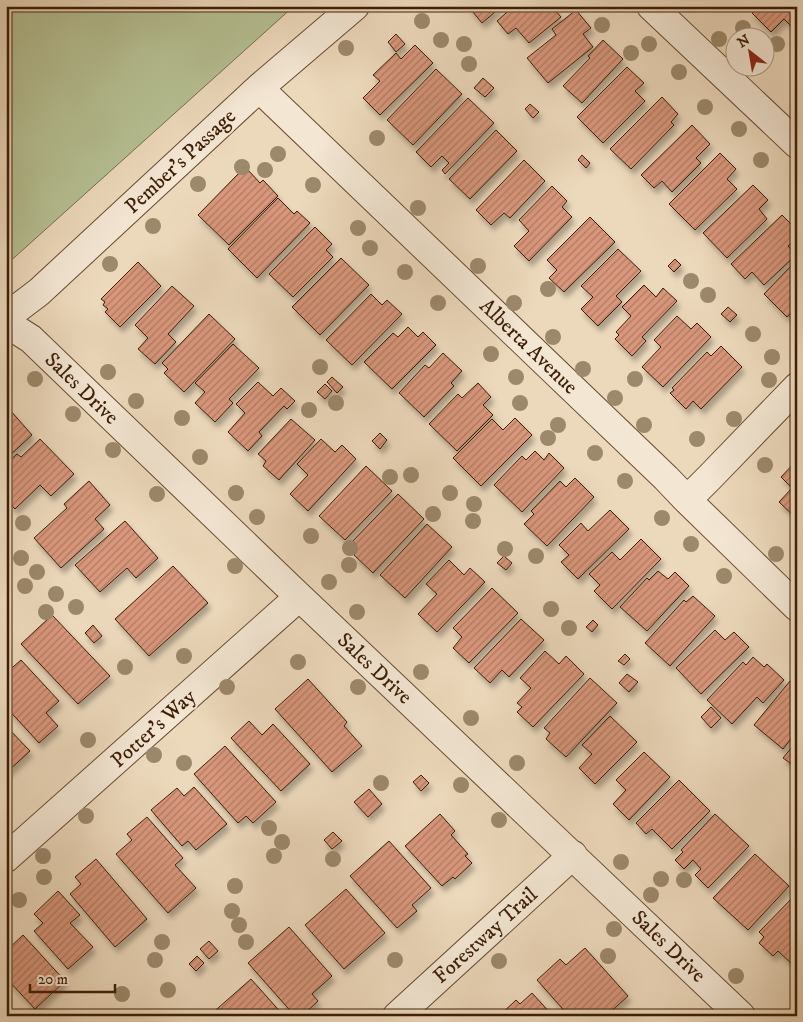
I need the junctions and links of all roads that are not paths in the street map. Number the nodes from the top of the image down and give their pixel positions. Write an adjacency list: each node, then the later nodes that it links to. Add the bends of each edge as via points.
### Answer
1 (355, 6): 3 (street, Pember's Passage)
2 (651, 6): 4 (street)
3 (259, 88): 5 (street, Pember's Passage, via 39,292); 8 (street, Alberta Avenue)
4 (797, 144)
5 (6, 317)
6 (6, 322): 9 (street, Sales Drive, via 31,339)
7 (797, 387): 8 (street)
8 (687, 500): 10 (street, Alberta Avenue)
9 (299, 596): 11 (street, Sales Drive); 12 (street, Potter's Way)
10 (797, 607)
11 (573, 855): 13 (street, Forestway Trail); 14 (street, Sales Drive)
12 (6, 858)
13 (397, 1016)
14 (741, 1016)

